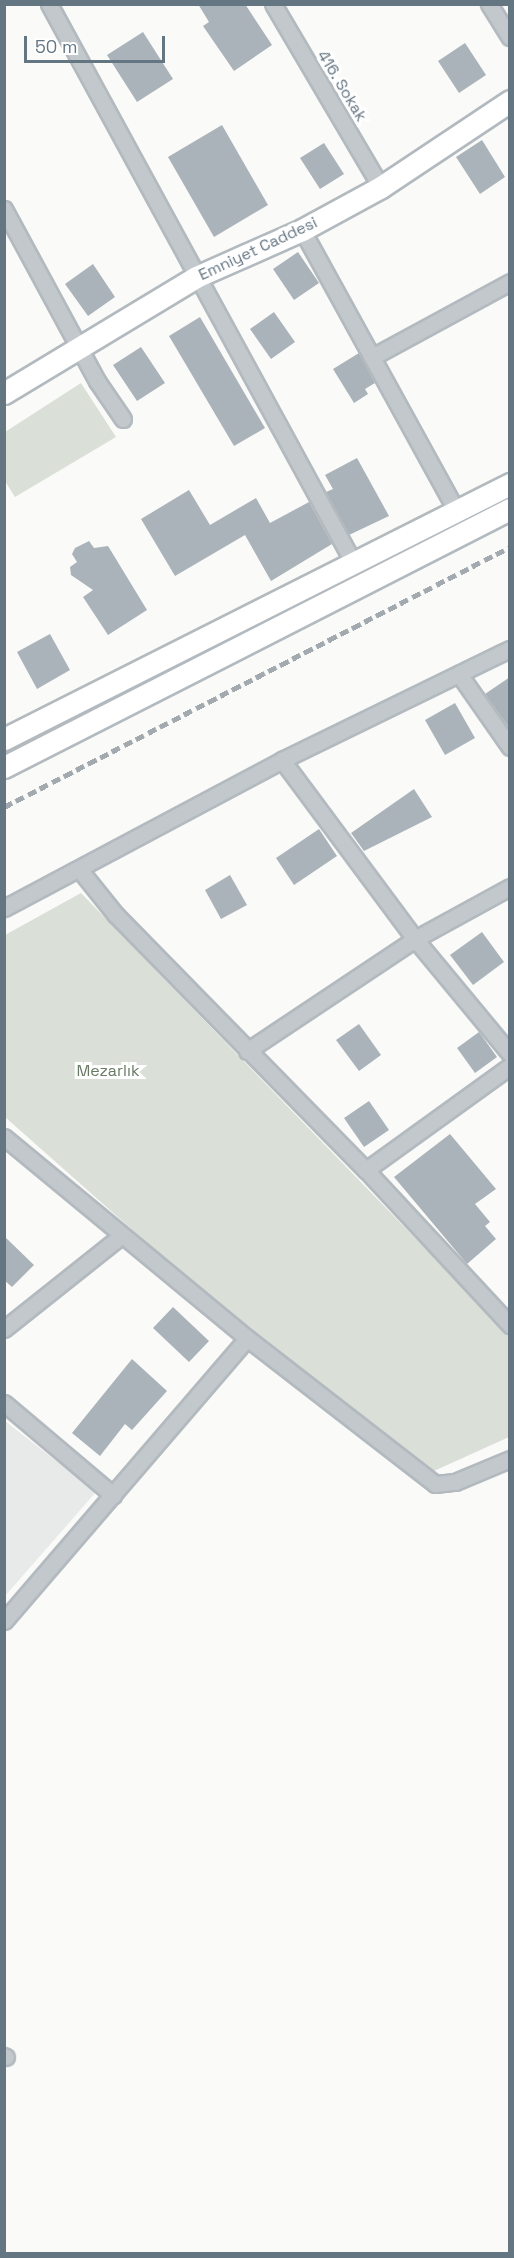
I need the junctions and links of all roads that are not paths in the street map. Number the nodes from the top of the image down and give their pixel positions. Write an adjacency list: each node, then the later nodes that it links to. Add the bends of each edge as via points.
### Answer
1 (49, 4): 9 (street)
2 (273, 4): 6 (street, 416. Sokak)
3 (489, 4): 4 (street)
4 (510, 37)
5 (510, 101): 6 (street, Emniyet Caddesi)
6 (381, 187): 8 (street, Emniyet Caddesi)
7 (4, 209): 11 (street)
8 (302, 230): 9 (street, Emniyet Caddesi); 12 (street)
9 (196, 277): 11 (street, Emniyet Caddesi); 18 (street)
10 (510, 282): 12 (street)
11 (79, 347): 13 (street, Emniyet Caddesi); 14 (street)
12 (372, 357): 17 (street)
13 (4, 393)
14 (123, 419)
15 (510, 484): 17 (street)
16 (510, 509): 24 (street)
17 (456, 510): 18 (street)
18 (353, 562): 21 (street)
19 (510, 649): 20 (street)
20 (459, 674): 22 (street); 23 (street)
21 (4, 740)
22 (510, 747)
23 (282, 760): 25 (street); 28 (street)
24 (4, 767)
25 (79, 869): 27 (street); 29 (street, via 115,914)
26 (510, 887): 28 (street)
27 (4, 908)
28 (415, 939): 29 (street); 30 (street)
29 (248, 1051): 33 (street)
30 (510, 1054)
31 (510, 1066): 33 (street)
32 (4, 1137): 34 (street)
33 (366, 1170): 35 (street)
34 (121, 1236): 36 (street); 37 (street)
35 (510, 1325)
36 (4, 1329)
37 (247, 1338): 39 (street, via 435,1484 455,1482); 40 (street)
38 (4, 1403): 40 (street)
39 (510, 1459)
40 (113, 1495): 41 (street)
41 (4, 1621)

